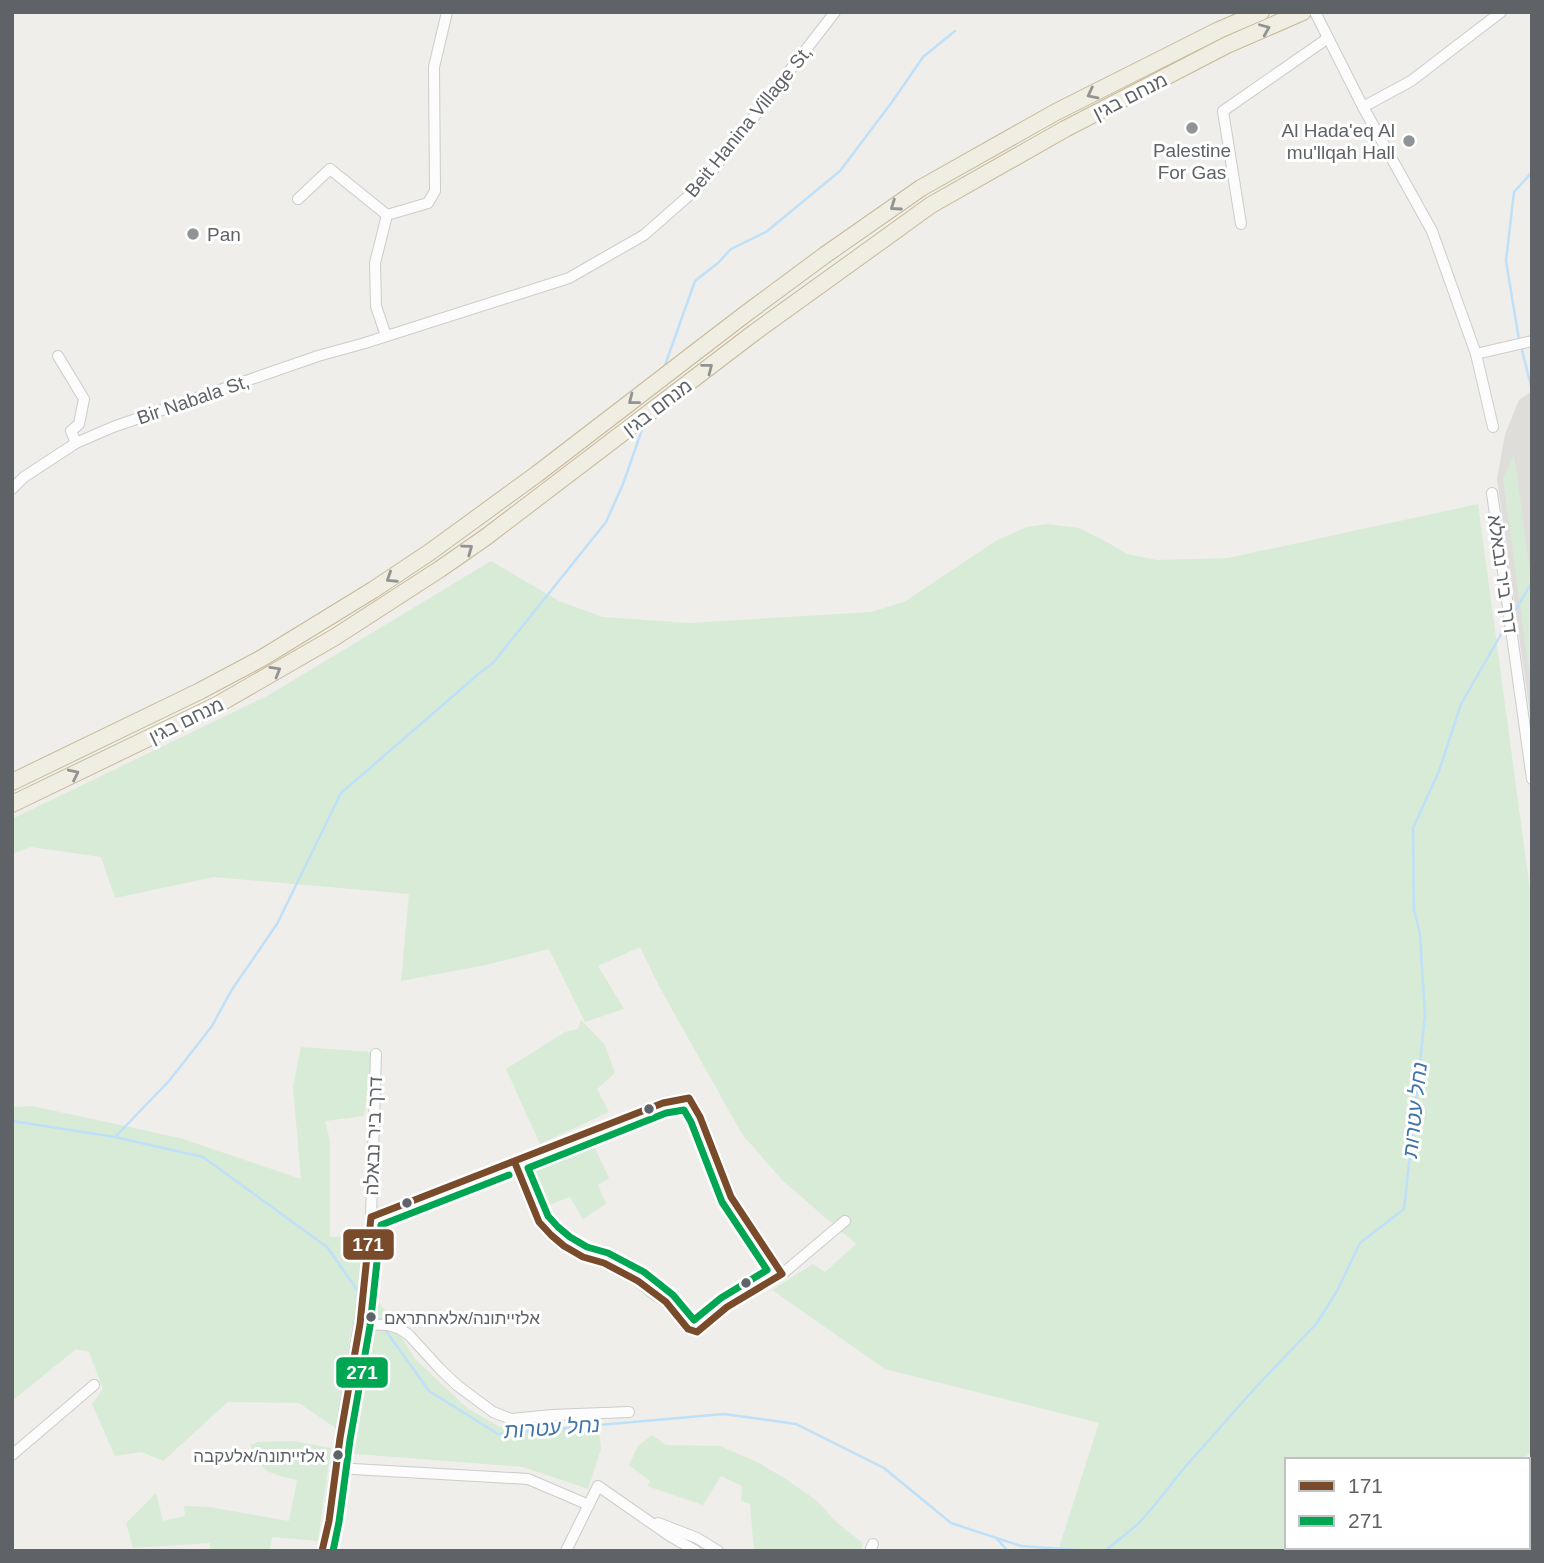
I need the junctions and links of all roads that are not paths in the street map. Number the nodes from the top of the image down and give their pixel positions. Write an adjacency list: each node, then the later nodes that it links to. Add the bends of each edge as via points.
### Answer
1 (447, 12): 10 (street, via 434,68 435,191 428,203)
2 (835, 12): 12 (street, Beit Hanina Village St,, via 702,184 644,235 569,278)
3 (1261, 12): 21 (highway, מנחם בגין, one-way to 21, via 1056,112 921,188 744,315 516,490 373,590 262,658)
4 (1303, 12): 22 (highway, מנחם בגין, one-way to 4, via 218,705 440,569 931,205 1065,129)
5 (1315, 12): 7 (street)
6 (1501, 12): 8 (street, via 1411,81)
7 (1328, 38): 8 (street); 11 (street, via 1223,111)
8 (1363, 107): 14 (street, via 1432,231)
9 (298, 199): 10 (street, via 330,169)
10 (387, 215): 12 (street, via 375,263 376,306)
11 (1241, 224)
12 (386, 336): 17 (street, Bir Nabala St,)
13 (1532, 341): 14 (street)
14 (1476, 354): 16 (street)
15 (58, 356): 17 (street, via 84,399 79,424 71,431)
16 (1493, 428)
17 (76, 443): 18 (street, Bir Nabala St,)
18 (12, 489)
19 (1492, 493): 20 (street, דרך ביר נבאלא)
20 (1532, 779)
21 (12, 782)
22 (12, 804)
23 (376, 1054): 25 (street, דרך ביר נבאלה)
24 (515, 1163): 25 (street); 27 (street, via 539,1222 551,1235 583,1257 638,1281 696,1332 739,1297); 27 (street, via 663,1103 689,1098 731,1197)
25 (371, 1217): 28 (street, דרך ביר נבאלה)
26 (845, 1222): 27 (street)
27 (782, 1274)
28 (360, 1324): 30 (street, via 388,1325 410,1335 458,1386 493,1412 511,1419); 32 (street, דרך ביר נבאלה)
29 (94, 1385): 31 (street)
30 (629, 1412)
31 (12, 1455)
32 (336, 1468): 33 (street, via 528,1479); 35 (street, דרך ביר נבאלה)
33 (589, 1505): 34 (street, via 598,1486); 36 (street)
34 (645, 1519): 37 (street); 38 (street)
35 (322, 1551)
36 (566, 1551)
37 (696, 1551)
38 (718, 1551)

